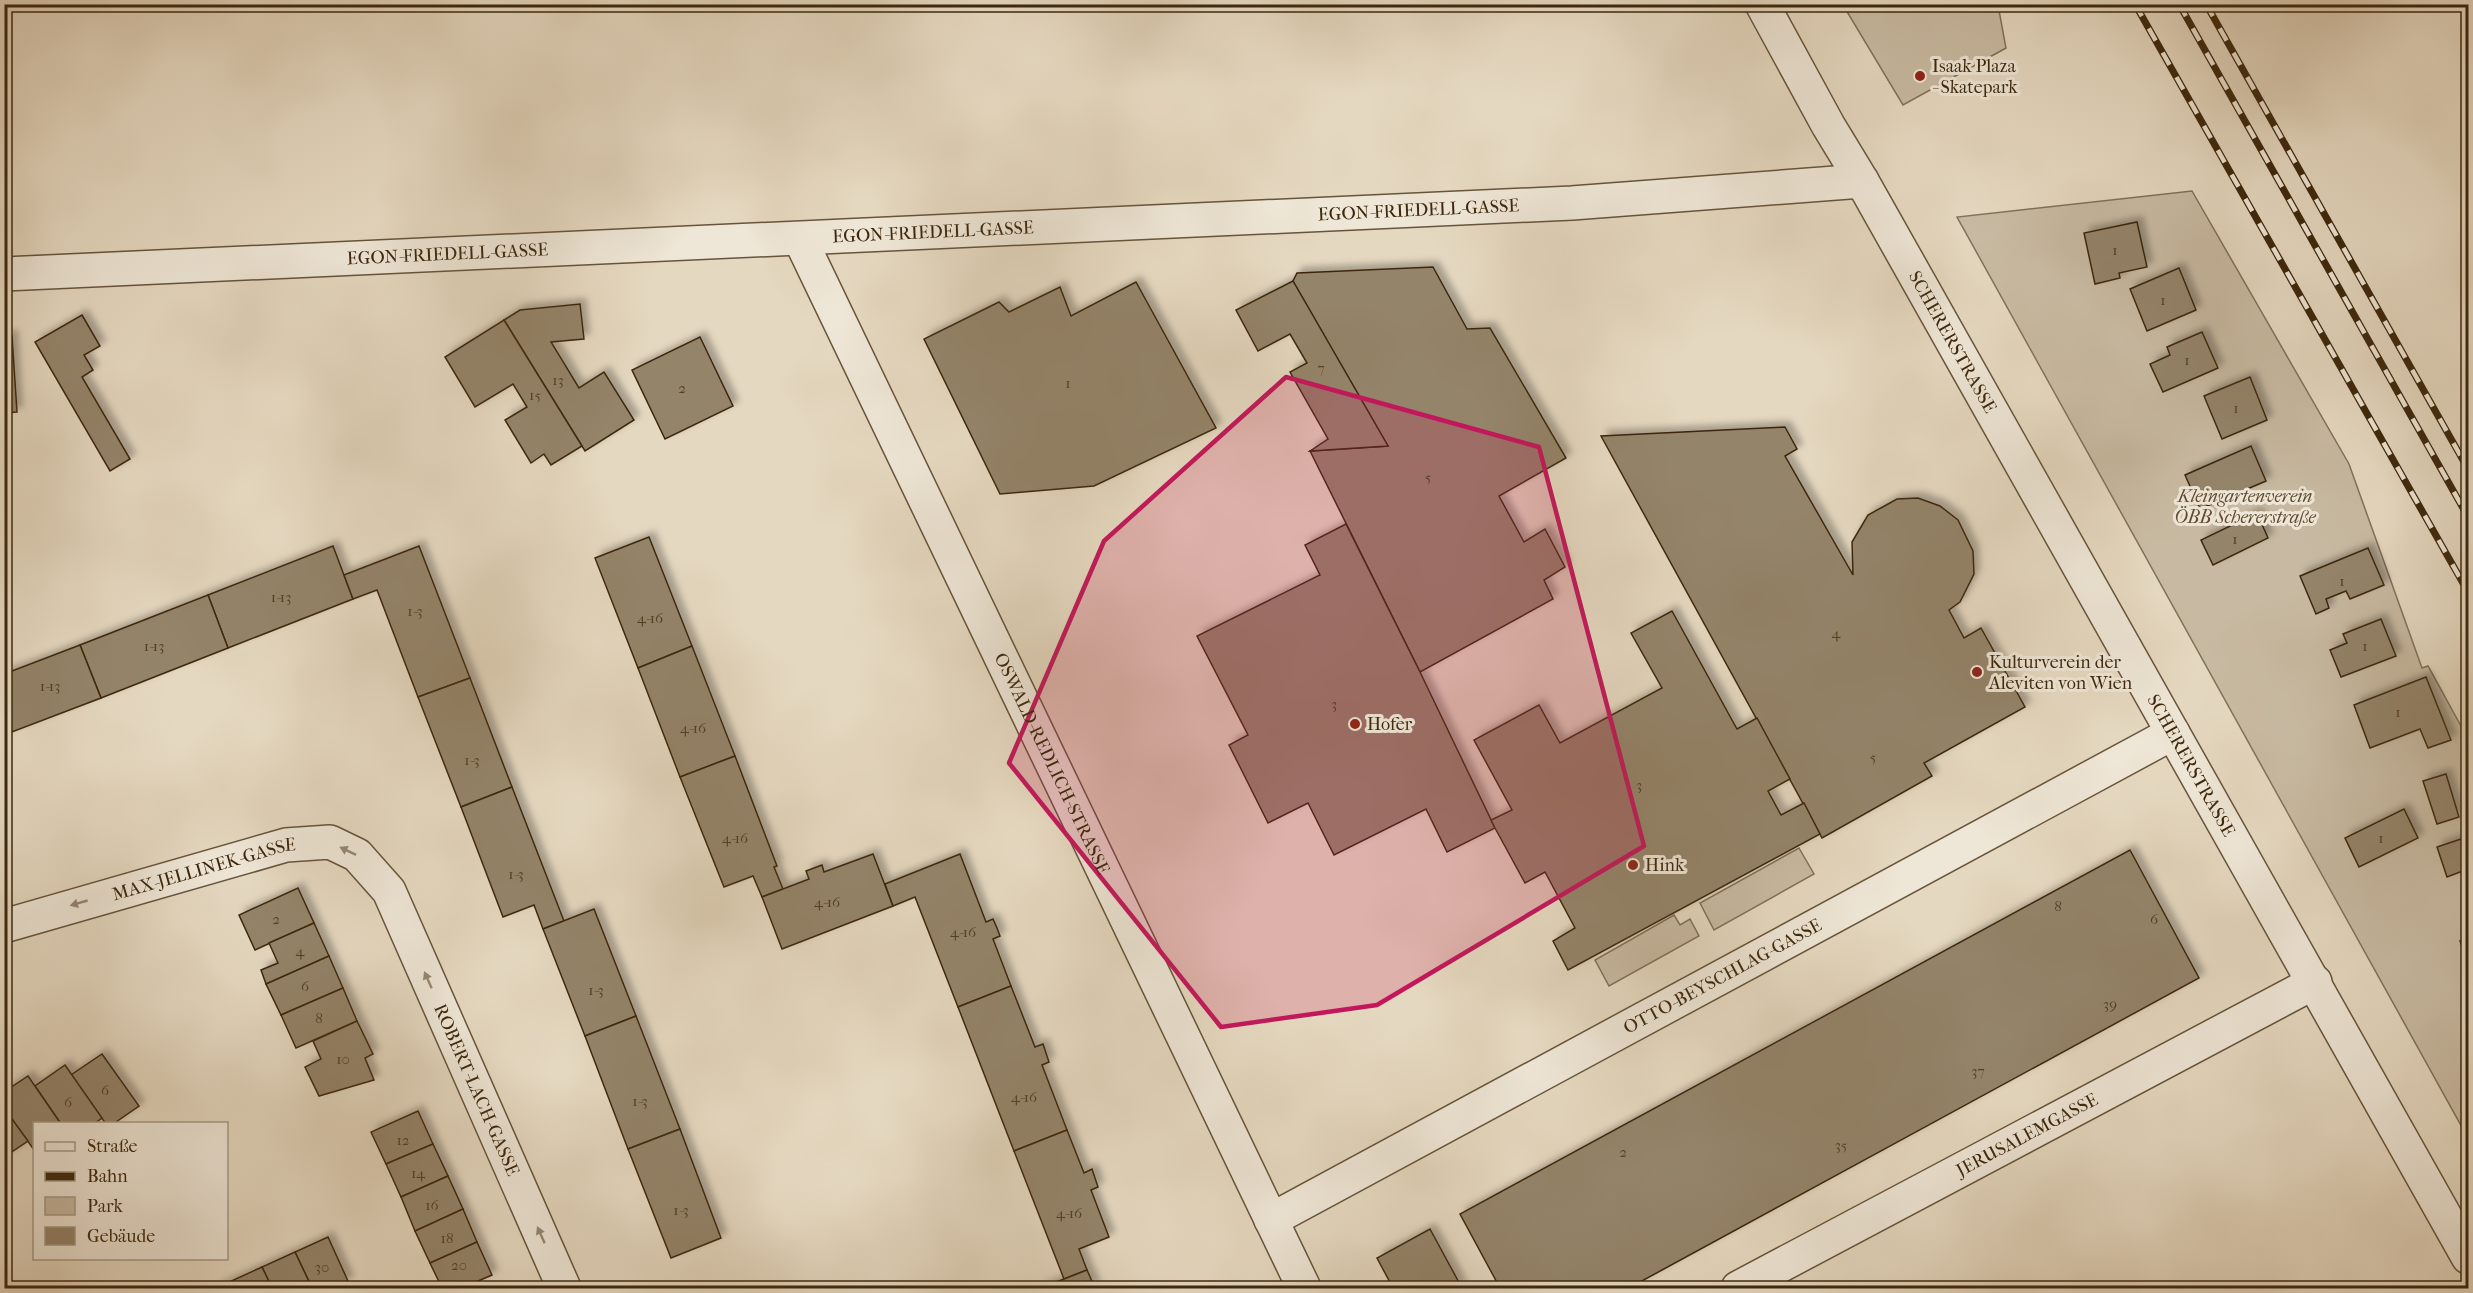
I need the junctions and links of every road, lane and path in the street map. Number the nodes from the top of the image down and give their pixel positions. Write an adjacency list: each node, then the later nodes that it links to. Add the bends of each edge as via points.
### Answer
1 (1762, 4): 2 (street, SCHERERSTRASSE)
2 (1862, 181): 3 (street, EGON-FRIEDELL-GASSE, via 1572,203); 5 (street, SCHERERSTRASSE)
3 (801, 239): 4 (street, EGON-FRIEDELL-GASSE); 9 (street, OSWALD-REDLICH-STRASSE)
4 (4, 274)
5 (2173, 733): 8 (street, SCHERERSTRASSE); 9 (street, OTTO-BEYSCHLAG-GASSE)
6 (389, 891): 7 (street, MAX-JELLINEK-GASSE, one-way to 7, via 357,855 330,842 286,845); 11 (street, ROBERT-LACH-GASSE, one-way to 6)
7 (4, 926)
8 (2315, 982): 10 (street, SCHERERSTRASSE); 13 (street, JERUSALEMGASSE)
9 (1271, 1220): 12 (street, OSWALD-REDLICH-STRASSE)
10 (2469, 1257)
11 (564, 1288)
12 (1304, 1288)
13 (1738, 1288)

